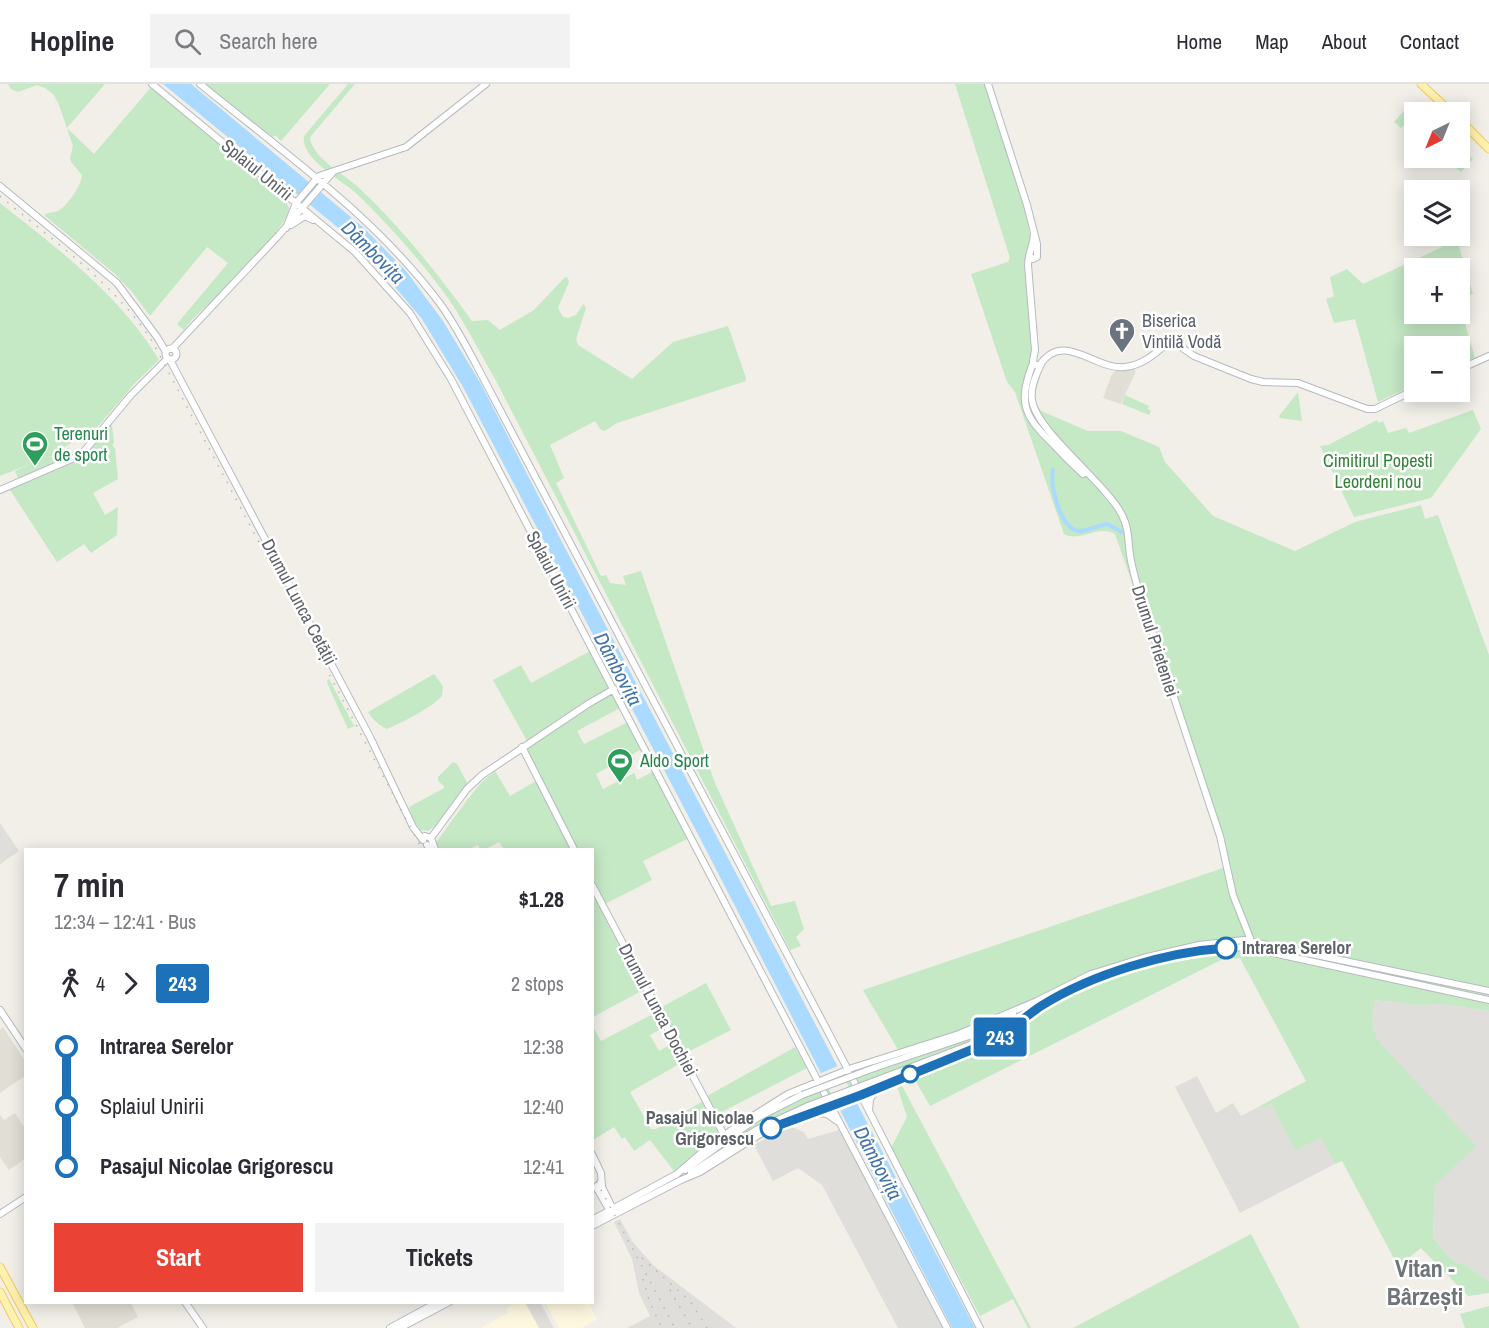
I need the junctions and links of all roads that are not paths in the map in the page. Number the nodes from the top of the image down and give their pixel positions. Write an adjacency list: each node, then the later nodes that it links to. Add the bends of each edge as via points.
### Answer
1 (152, 84): 10 (main road, Splaiul Unirii)
2 (200, 84): 9 (main road, Splaiul Unirii)
3 (486, 84): 11 (main road, via 406,147)
4 (988, 84): 23 (main road, via 1034,232 1029,272)
5 (1421, 84): 6 (main road)
6 (1440, 102)
7 (1470, 130): 8 (main road)
8 (1489, 149)
9 (298, 165): 11 (main road); 12 (main road, Splaiul Unirii)
10 (256, 169): 16 (main road, Splaiul Unirii); 18 (main road, via 286,198)
11 (328, 174): 12 (main road); 14 (main road); 15 (main road, via 329,186)
12 (314, 181): 14 (main road, Splaiul Unirii); 16 (main road)
13 (0, 186): 21 (main road, Drumul Lunca Cetății, via 117,283)
14 (320, 186): 15 (main road, Splaiul Unirii); 17 (main road)
15 (337, 197): 40 (main road, Splaiul Unirii, via 409,266 465,344)
16 (298, 200): 17 (main road, Splaiul Unirii); 18 (main road)
17 (304, 206): 19 (main road); 20 (main road, Splaiul Unirii)
18 (291, 216): 19 (main road)
19 (285, 229): 20 (main road, via 306,216); 21 (main road)
20 (336, 235): 28 (main road, Splaiul Unirii, via 396,295 437,353)
21 (171, 354): 27 (main road, via 81,455); 30 (main road, Drumul Lunca Cetății, via 413,827)
22 (1489, 356): 24 (main road)
23 (1038, 359): 25 (main road, via 1071,351 1112,367 1127,367 1148,359 1171,340 1194,356 1251,379 1298,383 1366,409 1375,409); 26 (main road, Drumul Prieteniei, via 1032,394 1035,410); 26 (main road, via 1030,370 1025,399 1031,421)
24 (1470, 365)
25 (1404, 395)
26 (1100, 487): 33 (main road, Drumul Prieteniei, via 1125,521 1137,585)
27 (0, 490)
28 (614, 689): 29 (main road); 42 (main road, Splaiul Unirii)
29 (522, 747): 30 (main road, via 472,784); 31 (main road)
30 (429, 840)
31 (573, 848)
32 (594, 889): 53 (main road, Drumul Lunca Dochiei)
33 (1244, 923): 34 (main road); 35 (main road, Drumul Prieteniei)
34 (1234, 940): 35 (main road); 38 (main road, via 1191,946 1121,964 1084,977)
35 (1250, 945): 36 (main road); 37 (main road); 38 (main road, via 1146,963)
36 (1489, 991)
37 (1489, 1000)
38 (1038, 1004): 43 (main road); 46 (main road, via 1008,1032 988,1043); 47 (main road, bridge, via 969,1036); 55 (main road, bridge, via 984,1038 756,1130)
39 (0, 1010): 41 (main road)
40 (834, 1045): 43 (main road, via 849,1062); 44 (main road, Splaiul Unirii)
41 (24, 1046)
42 (808, 1064): 45 (main road, Splaiul Unirii); 47 (main road, via 809,1080)
43 (865, 1064): 44 (main road)
44 (848, 1070): 45 (main road); 48 (main road, Splaiul Unirii)
45 (818, 1081): 47 (main road); 49 (main road, Splaiul Unirii)
46 (878, 1088): 48 (main road); 50 (main road, via 870,1099)
47 (802, 1092): 53 (main road, via 765,1107); 55 (main road, via 757,1118)
48 (861, 1095): 49 (main road); 50 (main road, Splaiul Unirii)
49 (831, 1107): 51 (main road); 52 (main road, Splaiul Unirii)
50 (869, 1112): 72 (main road, Splaiul Unirii)
51 (810, 1113): 52 (main road, via 825,1113); 55 (main road, via 764,1131 705,1170)
52 (840, 1124): 71 (main road, Splaiul Unirii)
53 (724, 1135): 55 (main road)
54 (594, 1158): 57 (main road, via 599,1184)
55 (679, 1177): 57 (main road); 60 (main road)
56 (24, 1198): 58 (main road)
57 (611, 1210): 59 (main road)
58 (0, 1214)
59 (594, 1219)
60 (594, 1225)
61 (0, 1266): 67 (main road)
62 (0, 1292): 66 (main road)
63 (186, 1304): 68 (main road)
64 (434, 1304): 69 (main road)
65 (445, 1304): 70 (main road)
66 (19, 1328)
67 (33, 1328)
68 (203, 1328)
69 (390, 1328)
70 (400, 1328)
71 (947, 1328)
72 (980, 1328)

